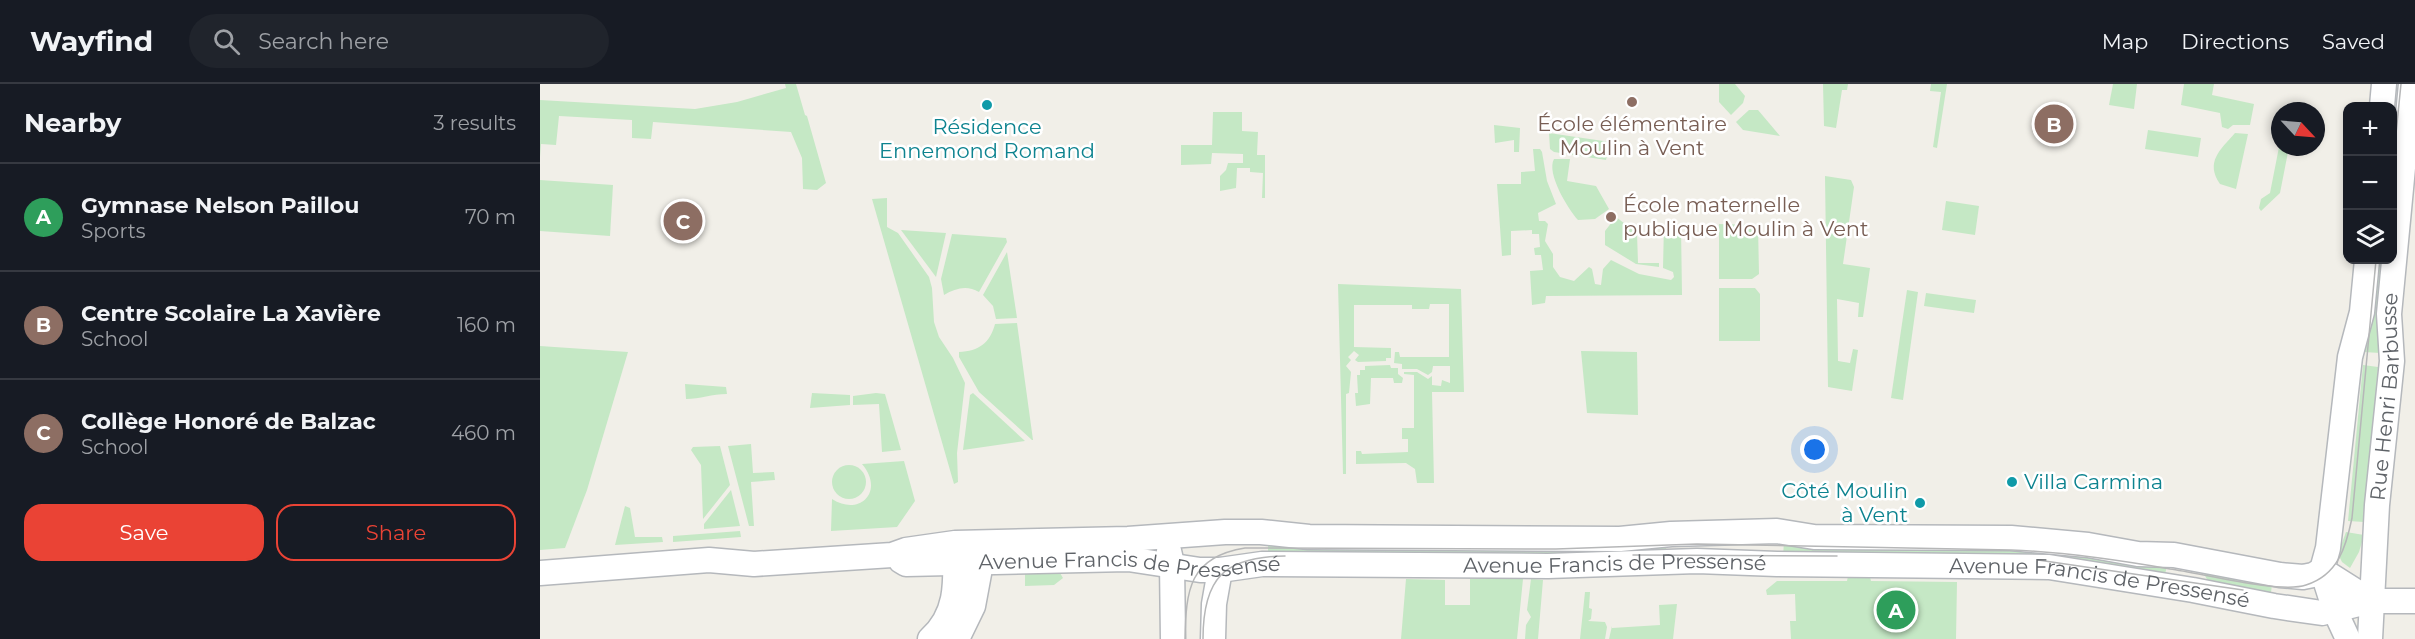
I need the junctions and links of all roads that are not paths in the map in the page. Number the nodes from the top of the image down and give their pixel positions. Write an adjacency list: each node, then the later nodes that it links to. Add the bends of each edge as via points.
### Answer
1 (2384, 84): 3 (street)
2 (2412, 84): 14 (street, Rue Henri Barbusse, via 2389,314 2392,362 2376,505)
3 (2382, 102)
4 (2367, 264): 12 (street, Rue Henri Barbusse, via 2362,312 2350,357 2328,548)
5 (1751, 533): 6 (street, Avenue Francis de Pressensé, via 1620,539 1310,537 1261,532); 9 (street); 12 (street, Avenue Francis de Pressensé, via 2011,538 2174,555 2280,575 2303,577)
6 (1165, 537): 7 (street, Avenue Francis de Pressensé); 10 (street); 11 (street)
7 (956, 553): 8 (street, Avenue Francis de Pressensé); 13 (street, Avenue Francis de Pressensé, via 906,564 892,555 754,564 709,560); 17 (street, via 954,602)
8 (981, 563): 10 (street, Avenue Francis de Pressensé, via 1128,559); 18 (street, via 973,606)
9 (1750, 563): 11 (street, Avenue Francis de Pressensé, via 1262,564); 16 (street, Avenue Francis de Pressensé, via 2049,567 2274,606 2322,613)
10 (1172, 564): 11 (street, Avenue Francis de Pressensé); 19 (street)
11 (1220, 570): 20 (street)
12 (2322, 570): 14 (street); 16 (street)
13 (540, 573)
14 (2371, 601): 15 (street, Avenue Francis de Pressensé); 16 (street, Avenue Francis de Pressensé); 22 (street, Rue Henri Barbusse)
15 (2415, 601)
16 (2335, 611): 21 (street)
17 (930, 639)
18 (957, 639)
19 (1173, 639)
20 (1213, 639)
21 (2348, 639)
22 (2370, 639)

